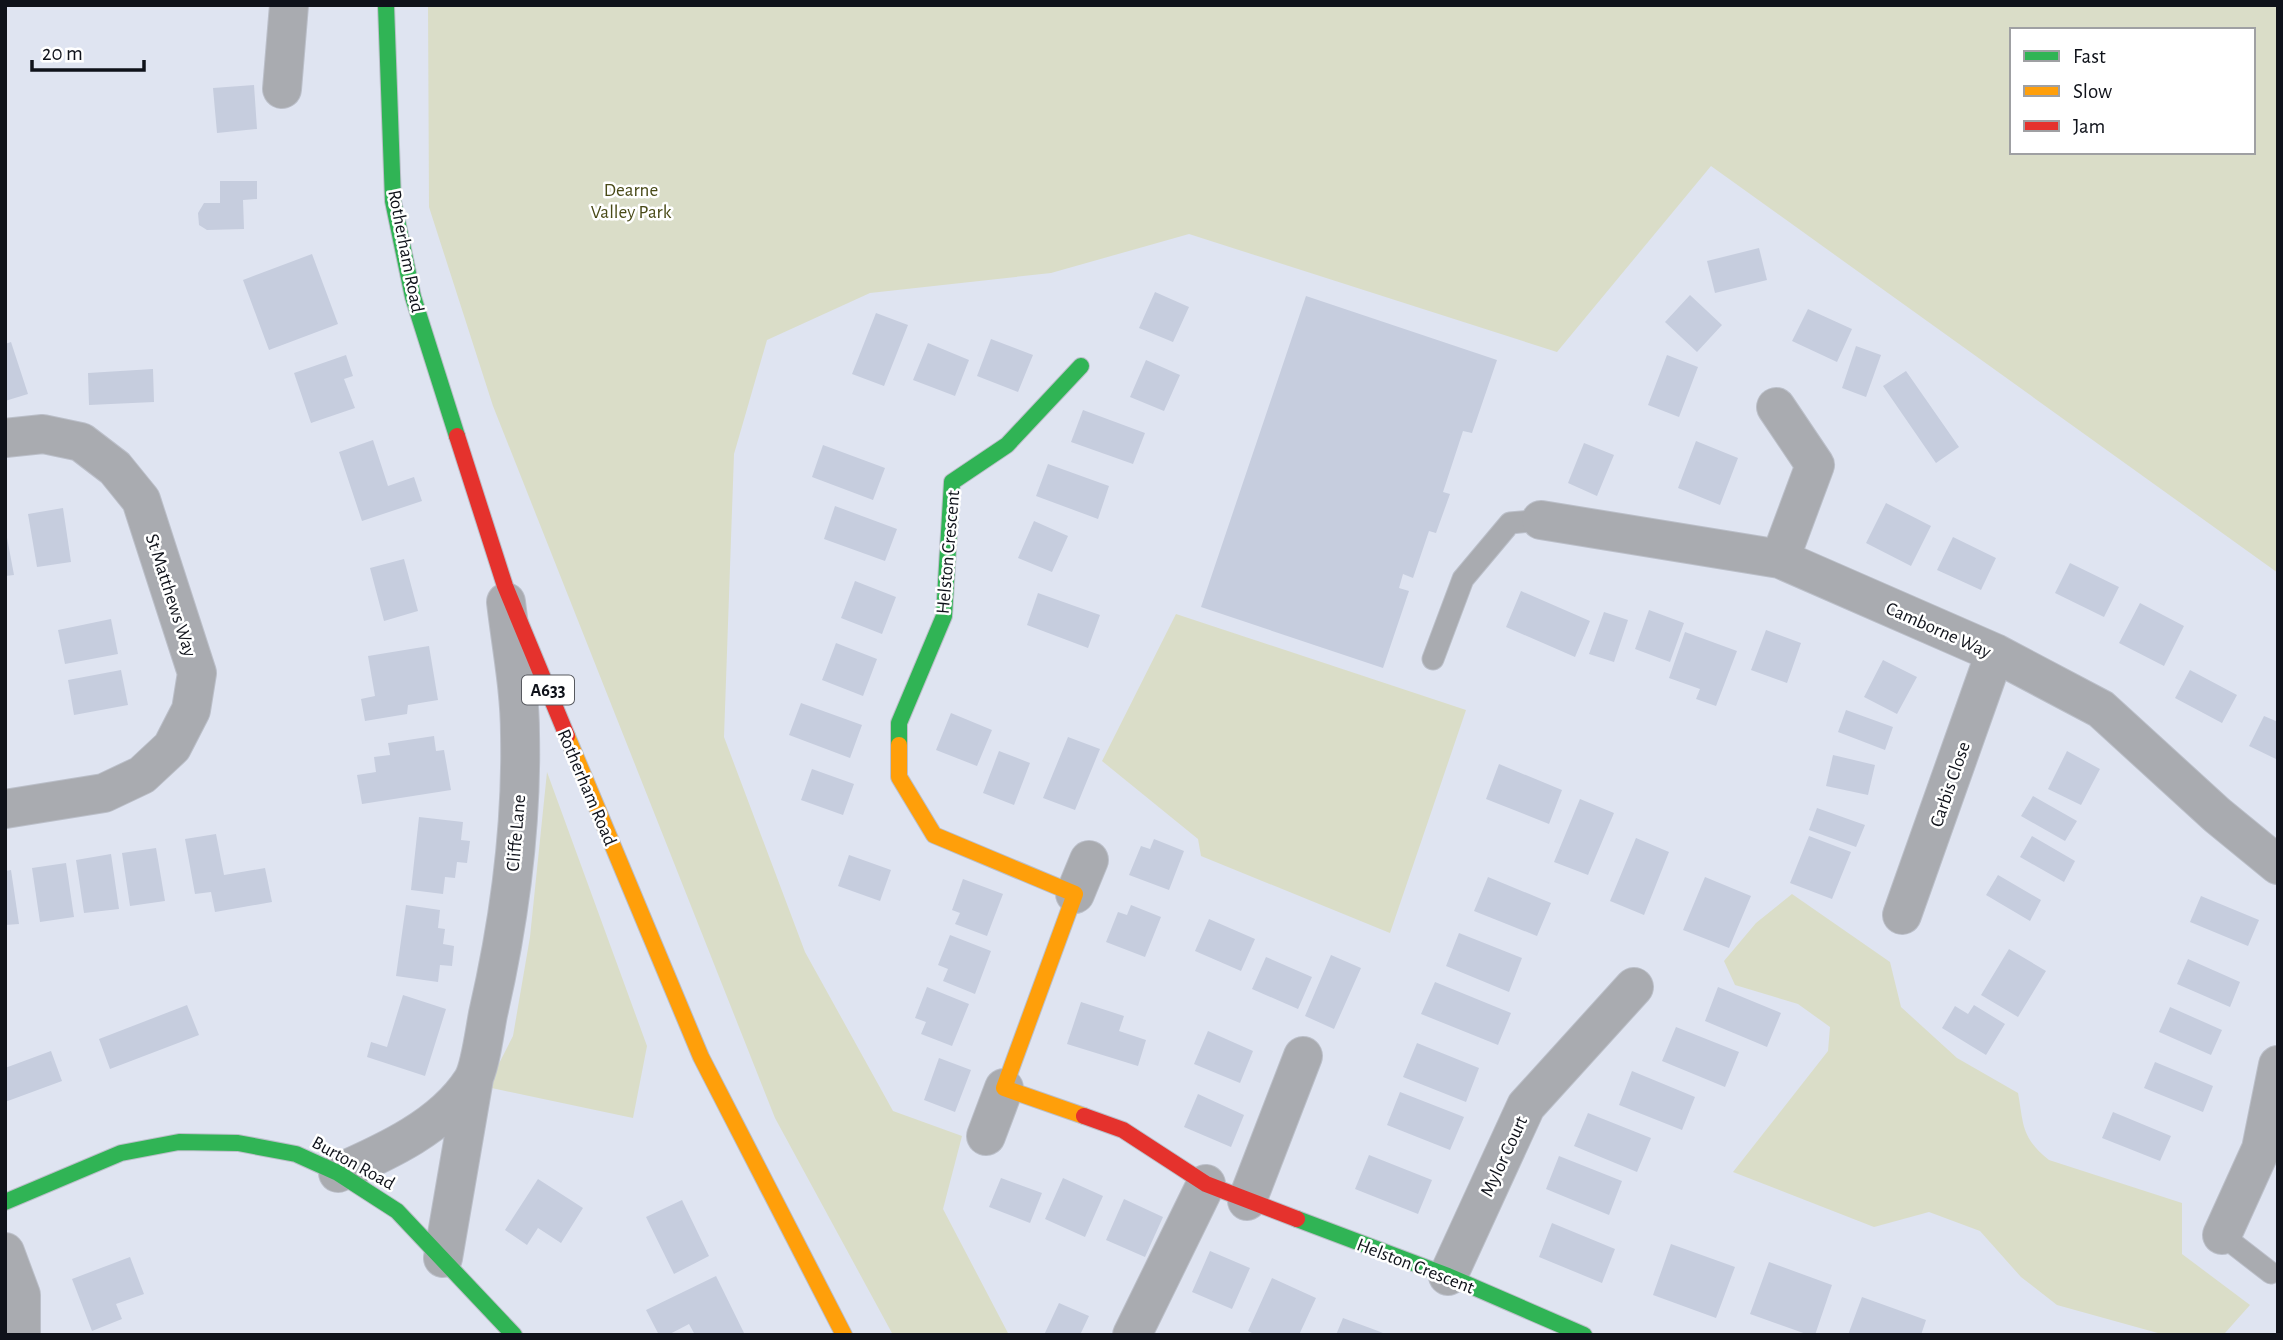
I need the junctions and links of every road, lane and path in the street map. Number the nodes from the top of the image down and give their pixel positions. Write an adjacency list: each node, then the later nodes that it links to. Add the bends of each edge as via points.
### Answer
1 (289, 5): 3 (street)
2 (386, 5): 9 (street, Rotherham Road / A633, via 393,201 413,297)
3 (282, 89)
4 (1081, 366): 19 (street, Helston Crescent, via 1007,445 952,482 944,617 899,723 899,777 934,835 1082,877)
5 (1776, 407): 8 (street, via 1815,465)
6 (5, 438): 12 (street, St Matthews Way, via 43,434 81,442 115,468 141,500 197,673 191,710 172,747 142,775 104,793)
7 (1541, 520): 8 (street, Camborne Way); 11 (lane, via 1510,523 1463,579)
8 (1780, 559): 10 (street, Camborne Way)
9 (505, 586): 18 (street, Cliffe Lane, via 520,732 518,820 508,911); 32 (street, Rotherham Road / A633, via 701,1057)
10 (1995, 653): 13 (street, Camborne Way, via 2101,709 2217,816); 14 (street, Carbis Close)
11 (1433, 659)
12 (5, 809)
13 (2278, 865)
14 (1902, 915)
15 (1634, 987): 29 (street, Mylor Court, via 1526,1106)
16 (1303, 1056): 23 (street)
17 (2278, 1065): 25 (street, via 2261,1149)
18 (474, 1078): 21 (street, Cliffe Lane, via 428,1124 384,1153); 27 (street, Cliffe Lane)
19 (1004, 1088): 20 (street, Helston Crescent); 22 (street, Helston Crescent, via 1123,1130)
20 (986, 1136)
21 (338, 1173): 24 (street, Burton Road, via 296,1154 237,1143 179,1142 121,1153); 27 (street, Burton Road, via 397,1211)
22 (1206, 1184): 23 (street, Helston Crescent); 33 (street)
23 (1247, 1201): 29 (street, Helston Crescent)
24 (5, 1202)
25 (2222, 1236): 28 (lane)
26 (5, 1252): 30 (street, via 21,1294)
27 (443, 1258): 31 (street, Burton Road)
28 (2271, 1273)
29 (1448, 1276): 34 (street, Helston Crescent)
30 (21, 1335)
31 (514, 1335)
32 (844, 1335)
33 (1132, 1335)
34 (1584, 1335)

